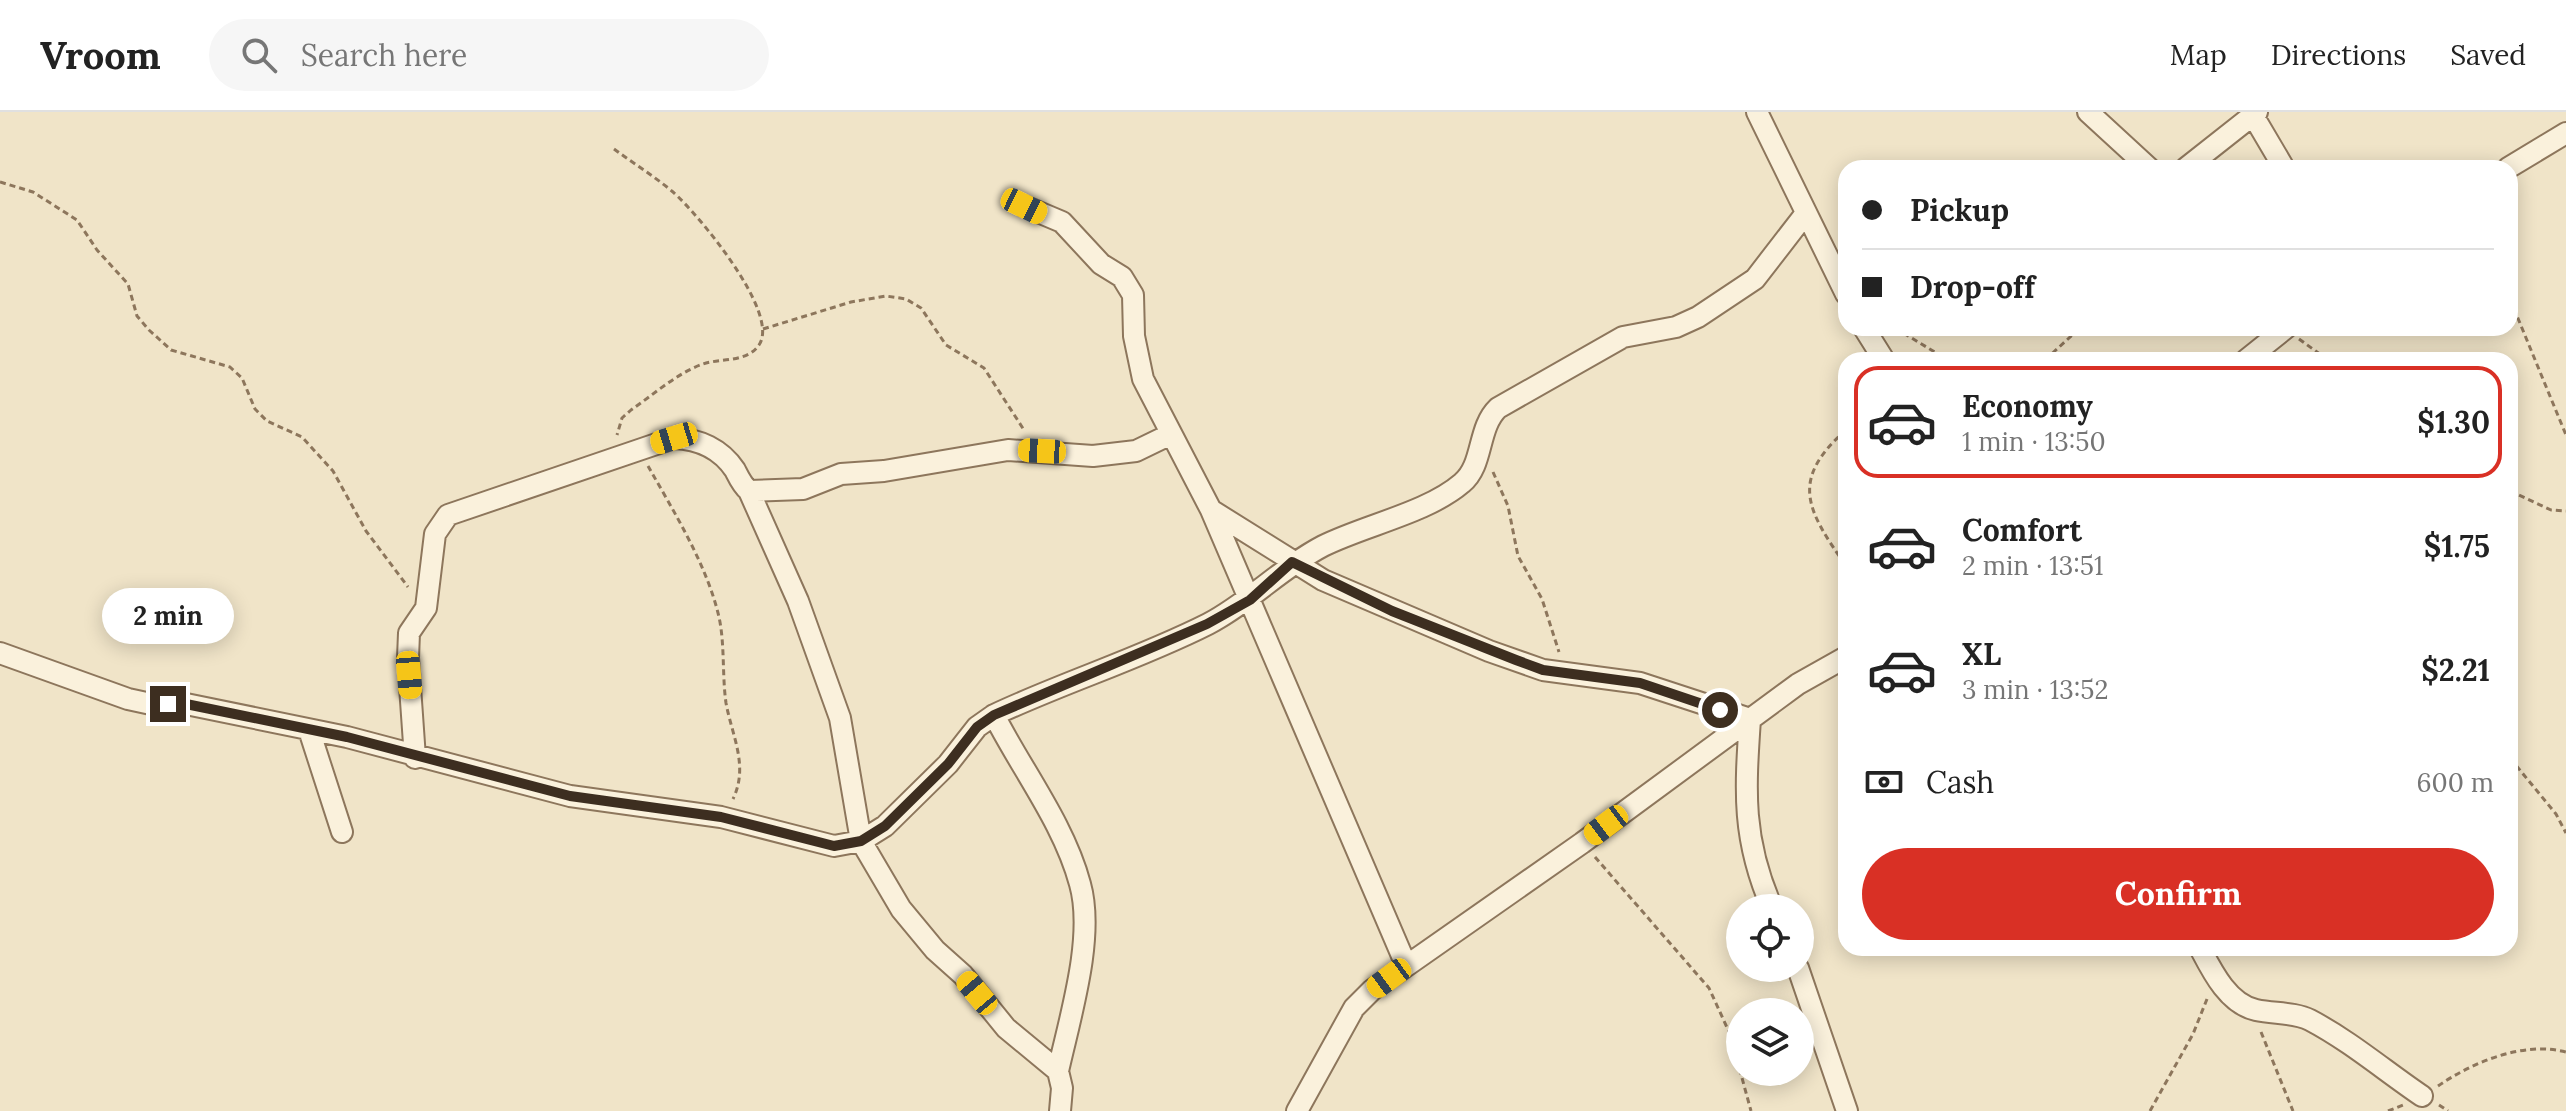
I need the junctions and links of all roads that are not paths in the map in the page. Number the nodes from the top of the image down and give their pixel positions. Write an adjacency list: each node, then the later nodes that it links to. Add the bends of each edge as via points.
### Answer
1 (1757, 112): 10 (street)
2 (2088, 112): 5 (street)
3 (2253, 113): 6 (street); 7 (street)
4 (2566, 133): 8 (street)
5 (2140, 160)
6 (2196, 160)
7 (2279, 160)
8 (2518, 162)
9 (1024, 206): 14 (street, via 1062,222 1127,284 1133,295 1143,379)
10 (1806, 213): 11 (street); 17 (street, via 1755,279 1685,324 1630,333 1498,408 1488,420 1471,472 1452,490)
11 (1838, 278)
12 (2285, 336): 13 (street)
13 (2259, 352)
14 (1171, 434): 15 (street, via 1136,451 1093,456 1008,450 841,474 803,489); 16 (street)
15 (749, 491): 24 (street, via 724,457 702,442 674,438 448,515 440,522 432,547 426,608 409,633); 26 (street, via 798,601 840,718)
16 (1211, 510): 17 (street); 18 (street)
17 (1292, 562): 18 (street); 22 (street, via 1489,651 1567,674 1640,683)
18 (1250, 600): 21 (street, via 1207,624); 29 (street)
19 (0, 653): 23 (street, via 128,699 186,704)
20 (1838, 662): 22 (street)
21 (994, 715): 26 (street, via 977,727 916,798); 31 (street, via 1081,886 1084,936)
22 (1750, 719): 27 (street, via 1744,802 1755,869); 29 (street)
23 (309, 730): 24 (street); 25 (street)
24 (415, 758): 26 (street, via 570,796 721,817 834,846)
25 (342, 832)
26 (861, 841): 31 (street, via 918,930 1006,1028)
27 (1766, 894)
28 (2204, 956): 32 (street, via 2233,997 2252,1010 2306,1018)
29 (1406, 965): 34 (street, via 1354,1008)
30 (1803, 982): 35 (street)
31 (1058, 1071): 33 (street)
32 (2422, 1096)
33 (1060, 1111)
34 (1297, 1111)
35 (1847, 1111)

